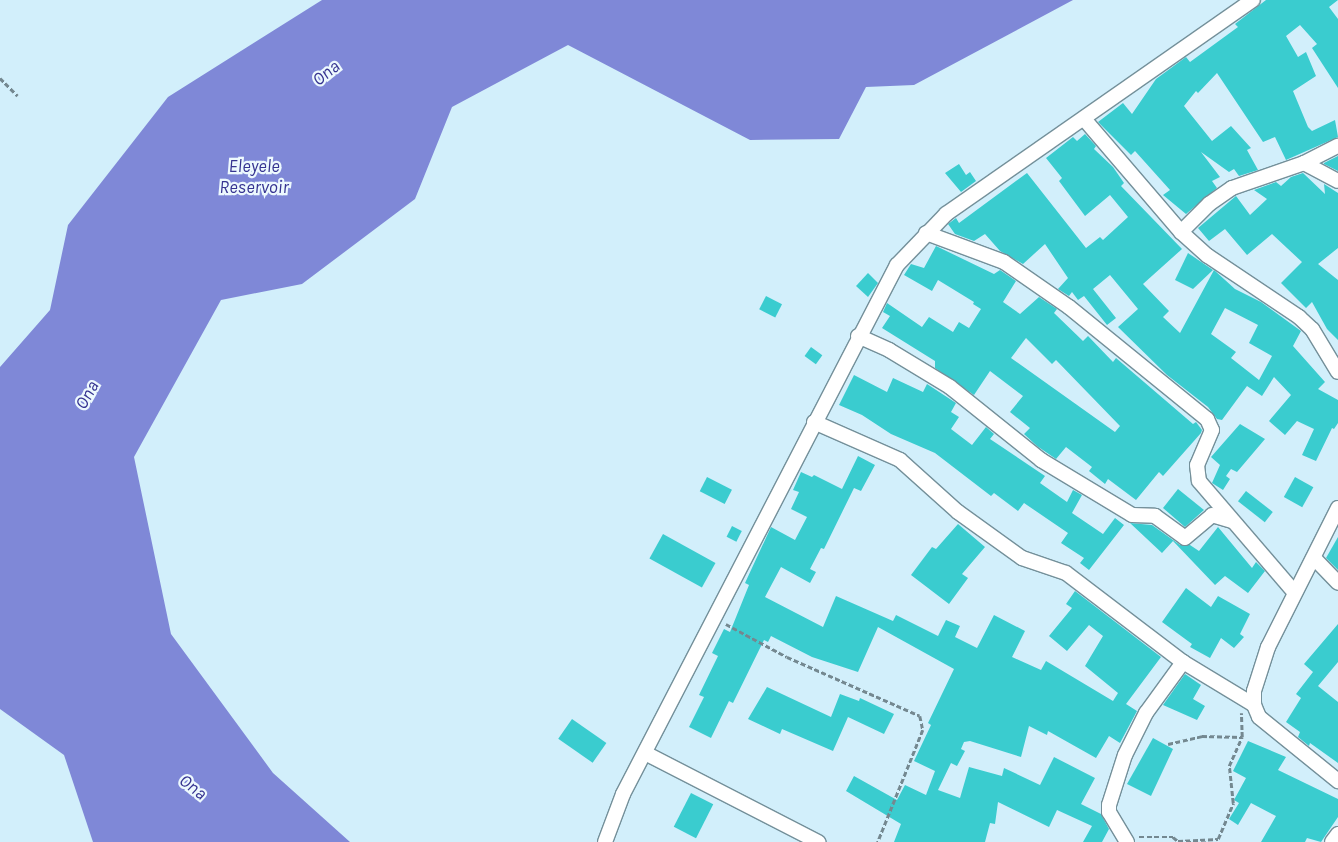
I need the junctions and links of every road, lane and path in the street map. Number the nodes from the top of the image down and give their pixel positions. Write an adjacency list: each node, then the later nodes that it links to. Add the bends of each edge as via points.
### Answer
1 (1254, 0): 4 (street, via 1172,54)
2 (0, 78): 3 (path)
3 (18, 96)
4 (1085, 120): 8 (street); 9 (street, via 946,214)
5 (1338, 146): 6 (street)
6 (1304, 163): 7 (street); 8 (street, via 1232,188 1209,204)
7 (1338, 181)
8 (1181, 232): 11 (street, via 1208,256 1299,317 1312,329)
9 (926, 233): 10 (street, via 896,265); 14 (street, via 1004,262 1069,307 1207,419 1212,430 1196,476)
10 (858, 336): 12 (street); 14 (street, via 889,350 950,387 1041,460 1132,515 1155,516 1186,538 1212,515)
11 (1338, 372)
12 (814, 422): 18 (street); 19 (street, via 905,464 958,512 1022,558 1066,573)
13 (1338, 508): 15 (street)
14 (1232, 521): 17 (street)
15 (1315, 559): 16 (street); 17 (street)
16 (1338, 583)
17 (1294, 592): 21 (street, via 1268,647 1254,691)
18 (716, 618): 24 (street); 31 (path, via 787,657 920,716 924,730)
19 (1183, 662): 20 (street); 27 (street, via 1146,713 1125,755 1109,805 1109,812)
20 (1239, 697): 21 (street); 22 (path)
21 (1254, 705): 25 (street, via 1259,717)
22 (1242, 737): 23 (path, via 1202,736); 28 (path, via 1229,766 1233,803 1218,839)
23 (1168, 744)
24 (645, 753): 29 (street, via 623,794); 30 (street)
25 (1338, 781)
26 (1338, 834): 32 (street)
27 (1131, 840): 28 (path, via 1144,836)
28 (1186, 841)
29 (605, 842)
30 (818, 842)
31 (878, 842)
32 (1332, 842)

